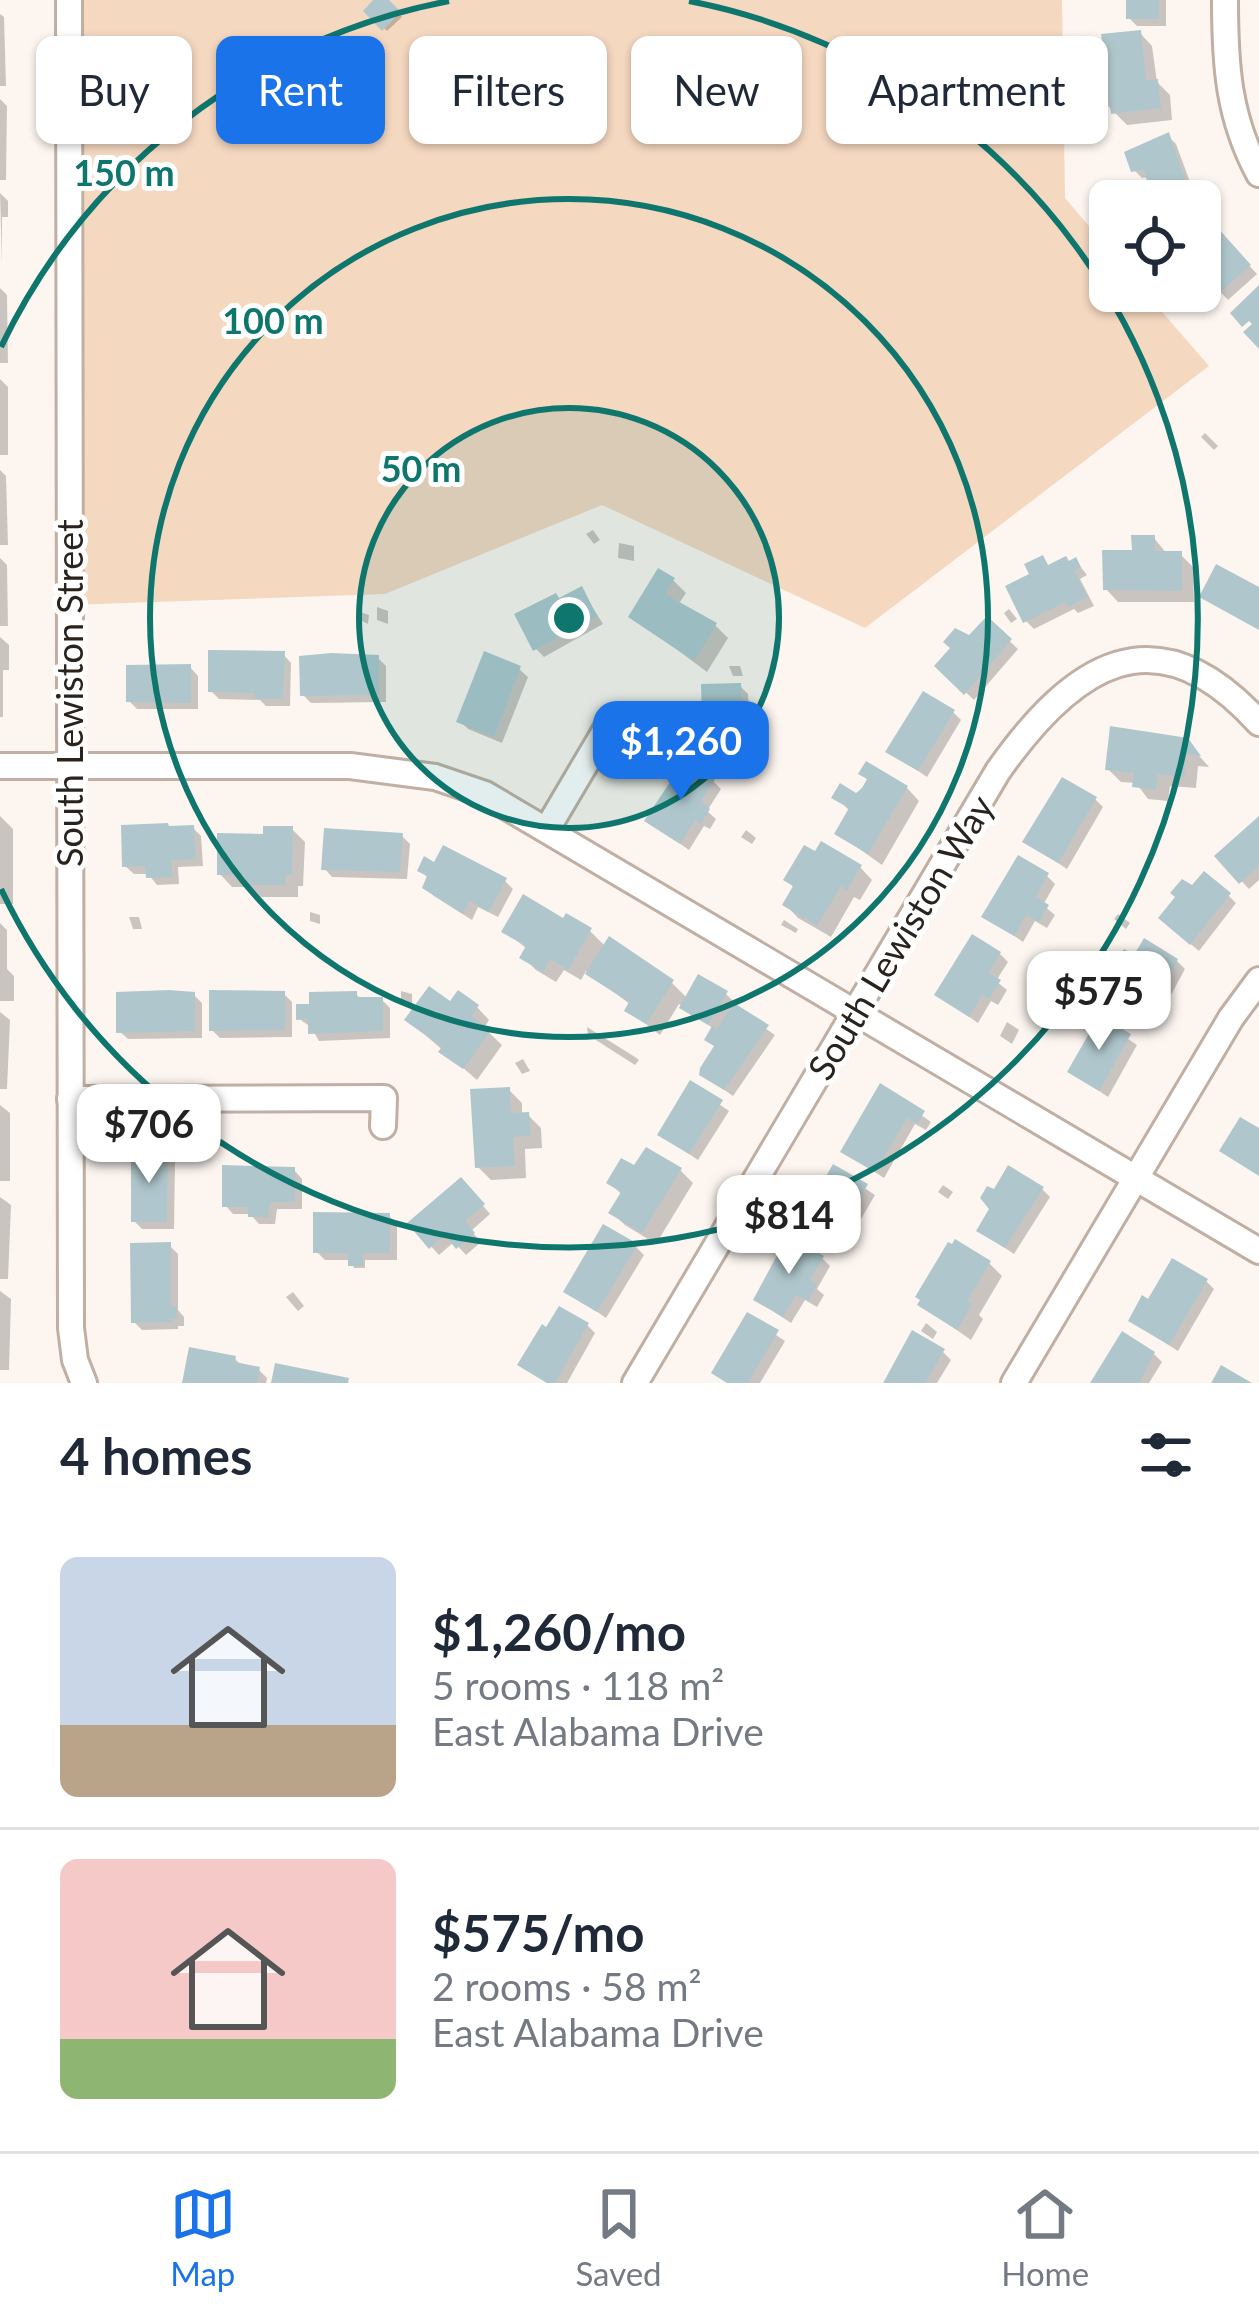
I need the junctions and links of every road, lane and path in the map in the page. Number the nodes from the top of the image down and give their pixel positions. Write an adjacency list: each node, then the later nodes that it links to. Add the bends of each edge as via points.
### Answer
1 (69, 0): 8 (street, South Lewiston Street)
2 (1225, 0): 3 (street, via 1228,94)
3 (1252, 147): 4 (street)
4 (1259, 174)
5 (612, 719): 9 (street)
6 (1259, 723): 11 (street, South Lewiston Way, via 1216,682 1186,667 1133,662 1077,682 998,771)
7 (0, 766): 8 (street)
8 (70, 766): 9 (street, via 401,770 485,794); 12 (street, South Lewiston Street)
9 (547, 829): 11 (street)
10 (1259, 980): 14 (street)
11 (856, 1012): 14 (street); 17 (street, South Lewiston Way)
12 (70, 1099): 13 (street, via 384,1098); 16 (street, South Lewiston Street, via 71,1328)
13 (383, 1126)
14 (1136, 1178): 15 (street); 18 (street)
15 (1259, 1251)
16 (84, 1383)
17 (635, 1383)
18 (1014, 1383)

